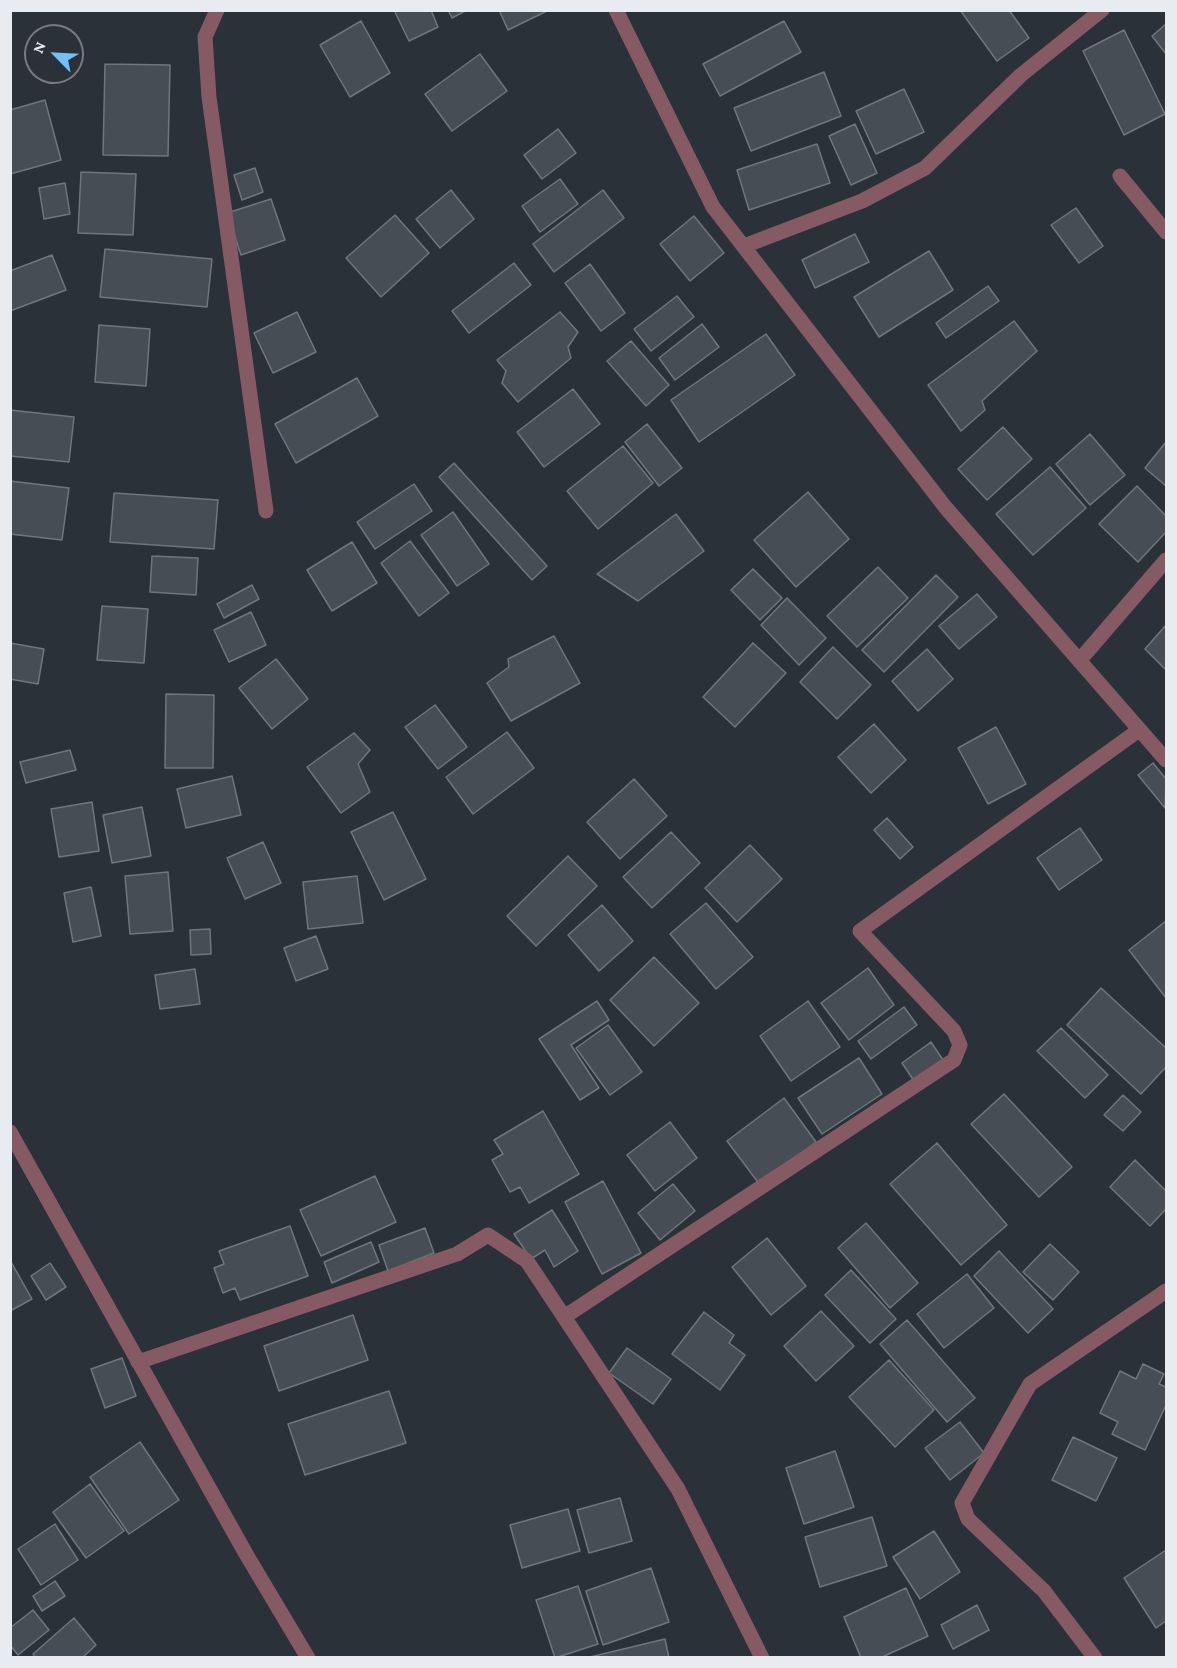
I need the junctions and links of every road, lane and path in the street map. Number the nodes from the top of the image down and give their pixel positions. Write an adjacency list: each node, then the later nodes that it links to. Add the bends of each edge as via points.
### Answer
1 (217, 10): 7 (street, via 205,37 209,97)
2 (616, 10): 6 (street, via 713,207)
3 (1102, 10): 6 (street, via 1021,75 925,168 862,201)
4 (1120, 176): 5 (street)
5 (1167, 232)
6 (744, 246): 9 (street, via 945,508)
7 (266, 511)
8 (1167, 560): 9 (street)
9 (1079, 662): 10 (street)
10 (1139, 730): 11 (street); 15 (street, via 860,931 954,1031 960,1045 954,1060)
11 (1167, 760)
12 (10, 1132): 13 (street)
13 (17, 1158): 16 (street)
14 (1167, 1291): 19 (street, via 1030,1384 962,1503 968,1519 1044,1591)
15 (564, 1317): 16 (street, via 527,1261 488,1235 456,1254); 18 (street, via 678,1489)
16 (138, 1362): 17 (street)
17 (308, 1658)
18 (762, 1658)
19 (1095, 1658)

